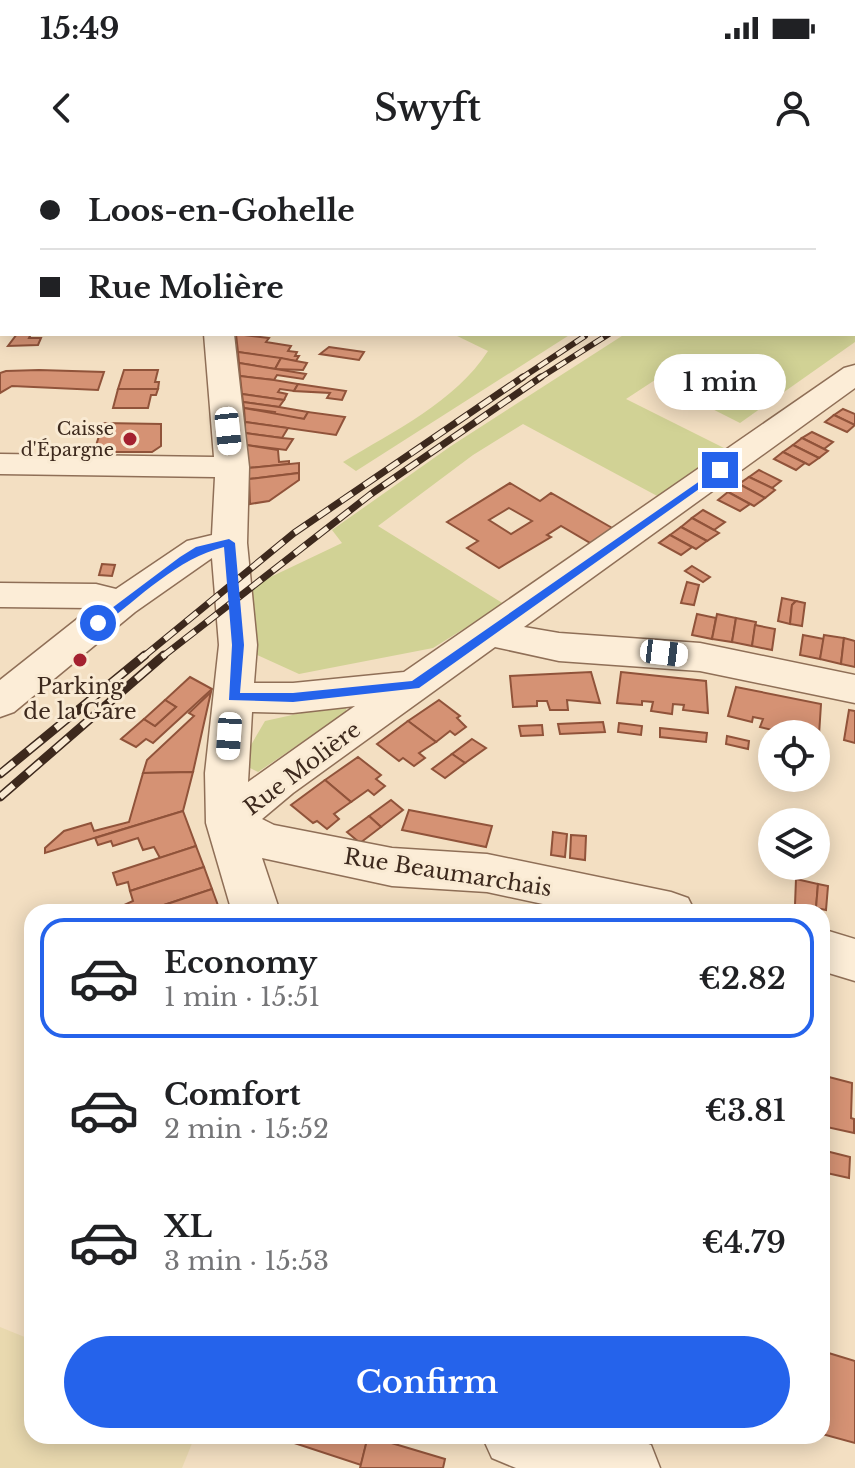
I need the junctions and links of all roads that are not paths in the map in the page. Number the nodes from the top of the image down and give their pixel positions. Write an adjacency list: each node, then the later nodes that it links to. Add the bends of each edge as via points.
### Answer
1 (219, 336): 4 (street)
2 (855, 374): 8 (street, Rue Molière)
3 (0, 464): 4 (street)
4 (232, 467): 5 (street)
5 (229, 543): 7 (street, via 200,549); 11 (street, via 238,645)
6 (0, 595): 7 (street, via 96,596)
7 (122, 603): 12 (street)
8 (489, 633): 9 (street, Rue Molière); 10 (street, via 559,647 700,657)
9 (415, 685): 11 (street, Rue Molière, via 293,698); 13 (street, Rue Molière, via 278,781)
10 (855, 689)
11 (233, 697): 13 (street)
12 (0, 702)
13 (228, 823): 14 (street); 15 (street, Rue Beaumarchais, via 266,841 392,867 487,873)
14 (253, 904)
15 (633, 904)
16 (830, 952): 17 (street)
17 (855, 960)
18 (517, 1444): 20 (street)
19 (541, 1444): 21 (street)
20 (531, 1468)
21 (628, 1468)

